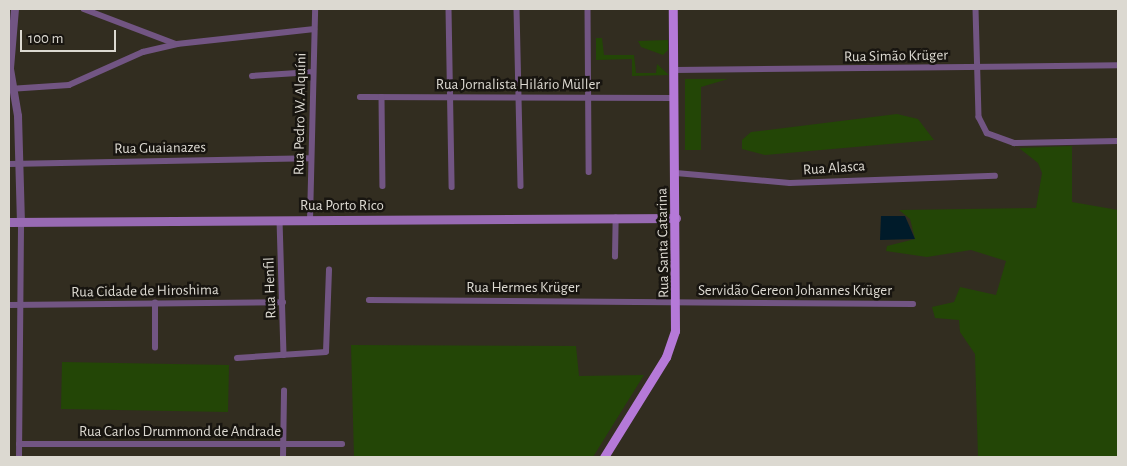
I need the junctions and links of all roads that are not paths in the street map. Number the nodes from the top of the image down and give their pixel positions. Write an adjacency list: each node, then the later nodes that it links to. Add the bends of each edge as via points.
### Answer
1 (15, 9): 16 (street)
2 (84, 9): 10 (street)
3 (315, 9): 9 (street, Rua Pedro W. Alquíni)
4 (449, 9): 19 (street)
5 (517, 9): 20 (street)
6 (588, 9): 21 (street)
7 (673, 9): 13 (main road, Rua Santa Catarina)
8 (976, 9): 12 (street)
9 (314, 29): 10 (street); 14 (street, Rua Pedro W. Alquíni)
10 (177, 44): 16 (street, via 144,52 69,85)
11 (1118, 65): 12 (street, Rua Simão Krüger)
12 (978, 67): 13 (street, Rua Simão Krüger); 23 (street, via 980,124 992,137 1023,144)
13 (675, 70): 22 (main road, Rua Santa Catarina)
14 (313, 72): 15 (street); 24 (street, Rua Pedro W. Alquíni)
15 (252, 76)
16 (11, 89): 25 (street)
17 (360, 98): 18 (street, Rua Jornalista Hilário Müller)
18 (382, 98): 19 (street, Rua Jornalista Hilário Müller); 30 (street)
19 (450, 98): 20 (street, Rua Jornalista Hilário Müller); 32 (street)
20 (519, 98): 21 (street, Rua Jornalista Hilário Müller); 31 (street)
21 (589, 98): 22 (street, Rua Jornalista Hilário Müller); 27 (street)
22 (675, 98): 28 (main road, Rua Santa Catarina)
23 (1118, 141)
24 (311, 158): 25 (street, Rua Guaianazes); 36 (street, Rua Pedro W. Alquíni)
25 (20, 163): 26 (street, Rua Guaianazes); 38 (street)
26 (9, 164)
27 (589, 172)
28 (676, 173): 29 (street, Rua Alasca, via 790,183); 34 (main road, Rua Santa Catarina)
29 (995, 176)
30 (383, 186)
31 (521, 186)
32 (452, 187)
33 (616, 218): 34 (main road, Rua Porto Rico); 36 (main road, Rua Porto Rico); 39 (street)
34 (676, 218): 43 (main road, Rua Santa Catarina)
35 (280, 220): 36 (main road, Rua Porto Rico); 38 (main road, Rua Porto Rico); 42 (street, Rua Henfil)
36 (310, 220)
37 (9, 222): 38 (main road, Rua Porto Rico)
38 (22, 222): 45 (street)
39 (616, 257)
40 (329, 270): 49 (street, via 326,352)
41 (369, 300): 43 (street, Rua Hermes Krüger)
42 (282, 302): 44 (street, Rua Cidade de Hiroshima); 49 (street, Rua Henfil)
43 (677, 302): 46 (street, Servidão Gereon Johannes Krüger); 57 (main road, Rua Santa Catarina, via 670,348)
44 (155, 303): 45 (street, Rua Cidade de Hiroshima); 48 (street)
45 (20, 304): 47 (street, Rua Cidade de Hiroshima); 52 (street)
46 (913, 304)
47 (9, 305)
48 (155, 348)
49 (284, 355): 50 (street)
50 (237, 358)
51 (284, 391): 53 (street)
52 (19, 444): 53 (street, Rua Carlos Drummond de Andrade); 55 (street)
53 (283, 444): 54 (street, Rua Carlos Drummond de Andrade); 56 (street)
54 (342, 444)
55 (19, 457)
56 (283, 457)
57 (604, 457)

